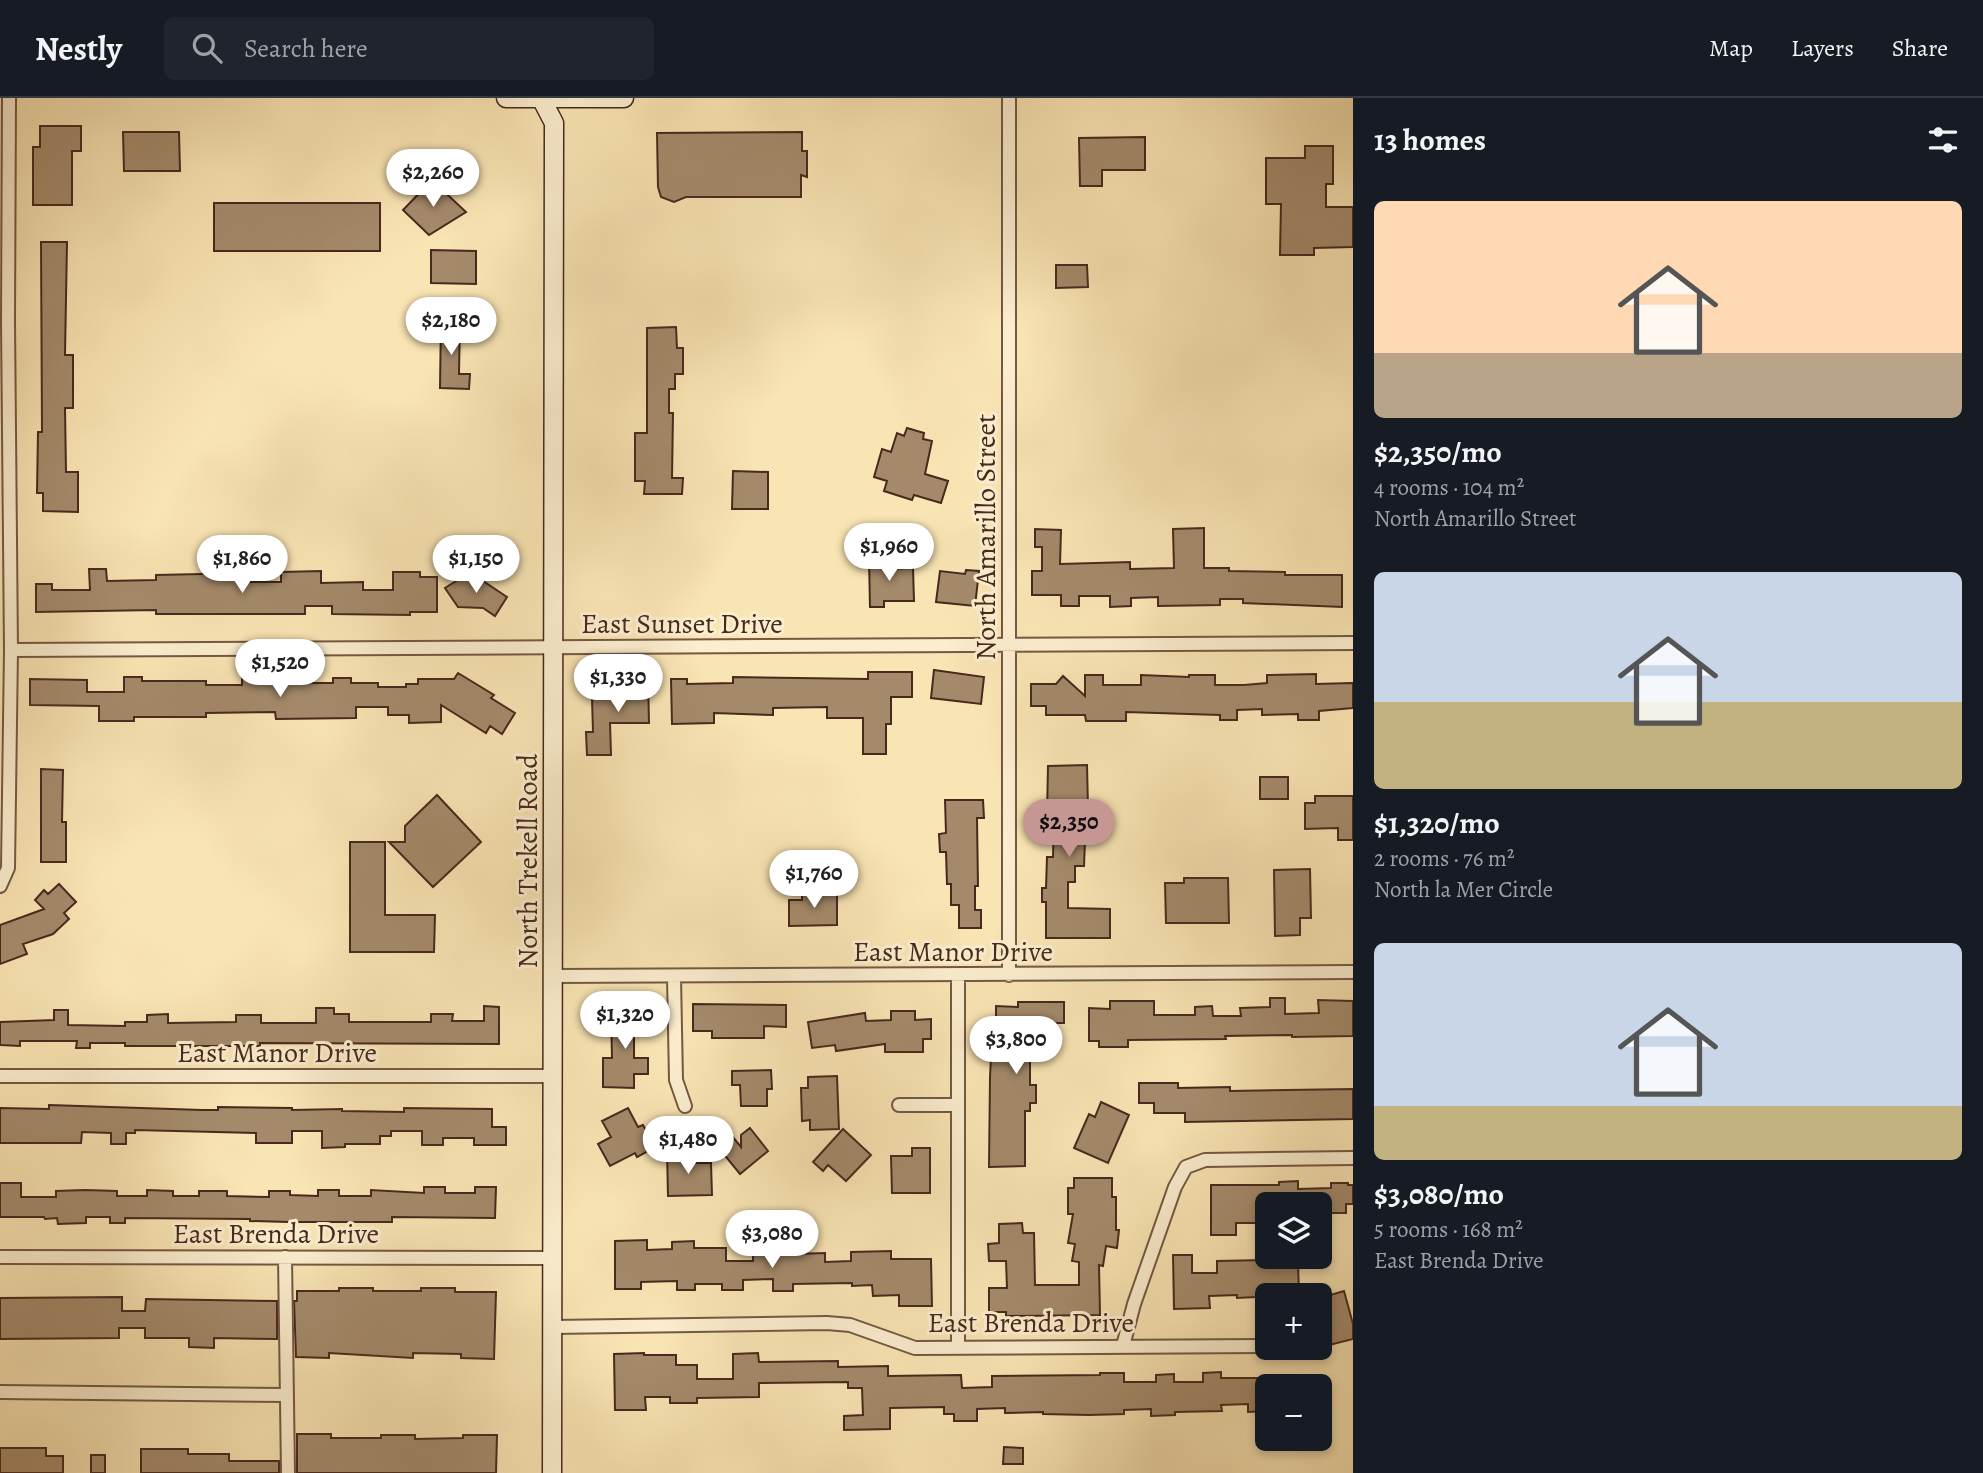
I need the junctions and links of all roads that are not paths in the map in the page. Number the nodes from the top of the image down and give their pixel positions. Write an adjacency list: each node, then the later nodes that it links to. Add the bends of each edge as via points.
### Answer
1 (9, 98): 8 (street)
2 (506, 98): 3 (main road)
3 (541, 98): 4 (main road); 7 (main road, North Trekell Road)
4 (569, 98): 5 (main road); 7 (main road)
5 (624, 98)
6 (1009, 98): 10 (street, North Amarillo Street)
7 (554, 123): 11 (main road, North Trekell Road)
8 (4, 321): 12 (street)
9 (1353, 643): 10 (street, East Sunset Drive)
10 (1010, 646): 11 (street, East Sunset Drive); 15 (street, North Amarillo Street)
11 (553, 647): 12 (street, East Sunset Drive); 16 (main road, North Trekell Road)
12 (11, 650): 13 (street, via 8,868)
13 (0, 886)
14 (1353, 972): 15 (street, East Manor Drive)
15 (1009, 975): 17 (street, East Manor Drive)
16 (554, 976): 18 (street, East Manor Drive); 20 (main road, North Trekell Road)
17 (958, 976): 18 (street, East Manor Drive); 22 (street)
18 (674, 977): 23 (street, via 676,1080)
19 (0, 1076): 20 (street, East Manor Drive)
20 (554, 1076): 27 (main road, North Trekell Road)
21 (899, 1105): 22 (street)
22 (958, 1105): 31 (street)
23 (685, 1106)
24 (1353, 1158): 29 (street, via 1205,1160 1186,1167 1138,1292)
25 (0, 1257): 26 (street, East Brenda Drive)
26 (285, 1257): 27 (street, East Brenda Drive); 33 (street)
27 (552, 1258): 28 (main road, North Trekell Road)
28 (552, 1327): 31 (street, East Brenda Drive, via 850,1325 915,1348); 35 (main road, North Trekell Road)
29 (1123, 1346): 30 (street, East Brenda Drive); 31 (street, East Brenda Drive)
30 (1255, 1346)
31 (958, 1347)
32 (0, 1392): 33 (street)
33 (287, 1395): 34 (street)
34 (288, 1473)
35 (552, 1473)

